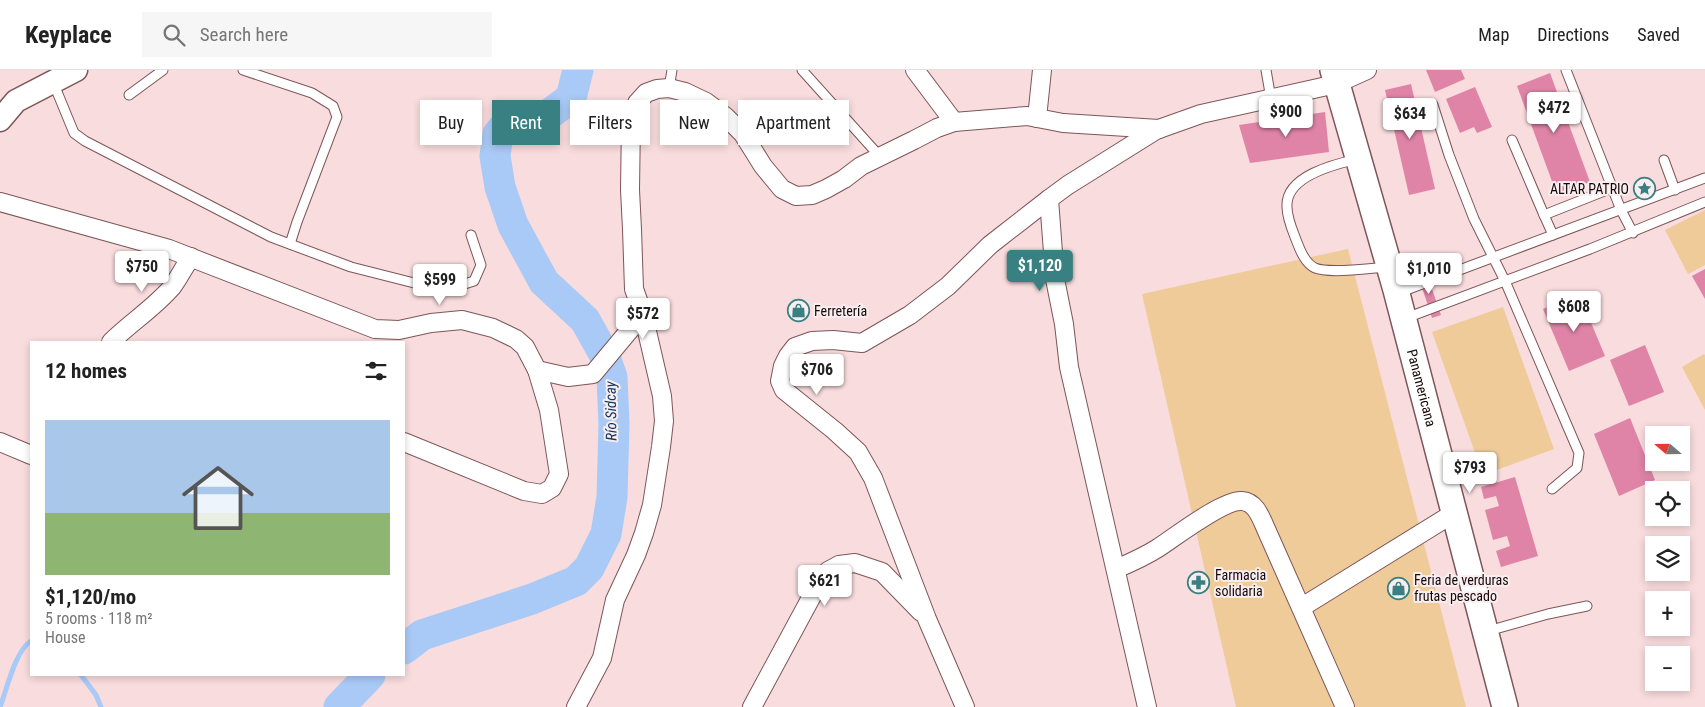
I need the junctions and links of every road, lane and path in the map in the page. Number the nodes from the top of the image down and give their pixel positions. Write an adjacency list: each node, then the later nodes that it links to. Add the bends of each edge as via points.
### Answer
1 (76, 70): 12 (street)
2 (163, 70): 14 (lane)
3 (243, 70): 36 (lane, via 312,93 333,106 337,116)
4 (672, 70): 13 (lane)
5 (802, 70): 22 (lane)
6 (915, 70): 19 (street)
7 (1042, 70): 17 (street)
8 (1266, 70): 15 (lane)
9 (1367, 70): 11 (street)
10 (1566, 70): 26 (lane)
11 (1334, 77): 15 (street); 23 (main road, Panamericana)
12 (53, 82): 18 (street, via 16,101); 36 (lane, via 74,133 84,141)
13 (669, 88): 22 (street, via 706,102 726,117 743,134 782,189 796,196 812,195 826,189); 42 (street, via 646,93 637,103 631,120 634,289)
14 (129, 95)
15 (1270, 99): 20 (street, via 1201,114)
16 (1433, 106): 38 (lane, via 1474,219)
17 (1038, 118): 19 (street, via 1027,116); 20 (street, via 1090,126)
18 (0, 120)
19 (954, 122): 22 (street)
20 (1159, 129): 28 (street)
21 (1512, 140): 32 (lane)
22 (882, 156)
23 (1358, 159): 39 (main road, Panamericana); 39 (lane, via 1332,165 1300,180 1286,206 1290,224 1300,252 1315,268)
24 (1664, 160): 27 (lane)
25 (1705, 178): 27 (lane)
26 (1612, 188): 31 (lane); 32 (lane)
27 (1675, 190): 31 (lane)
28 (1049, 199): 51 (street, via 1055,279 1069,367); 54 (street, via 910,315 862,343 833,340 803,343 795,347 783,366 780,381 784,390 858,452 872,478)
29 (0, 202): 37 (street)
30 (1705, 202): 33 (lane)
31 (1621, 210): 33 (lane); 35 (lane)
32 (1544, 215): 35 (lane)
33 (1633, 232): 40 (lane)
34 (471, 235): 36 (lane, via 481,265 474,281 455,287 426,286 351,267)
35 (1553, 235): 38 (lane)
36 (290, 244)
37 (191, 257): 44 (street, via 171,287); 45 (street, via 375,329 399,330 462,320 493,328 525,347)
38 (1494, 257): 40 (lane); 41 (lane)
39 (1389, 267): 41 (main road, Panamericana)
40 (1505, 281): 43 (lane); 49 (lane, via 1579,453 1577,468)
41 (1396, 293): 43 (main road, Panamericana)
42 (643, 314): 45 (street, via 593,374 568,377); 56 (street, via 663,412 652,505 636,555 615,600 602,658)
43 (1403, 319): 50 (main road, Panamericana)
44 (112, 341)
45 (537, 370): 47 (street, via 549,410 558,474 552,488 542,494 524,492)
46 (0, 442): 48 (street)
47 (405, 442)
48 (30, 455)
49 (1552, 489)
50 (1454, 513): 53 (street); 55 (main road, Panamericana)
51 (1116, 569): 53 (street, via 1143,557 1214,511 1241,500 1256,508); 59 (street)
52 (1588, 606): 55 (lane)
53 (1302, 607): 60 (street)
54 (927, 619): 57 (street, via 882,572 855,563 839,565 828,571 818,587); 58 (street)
55 (1485, 631): 61 (main road, Panamericana)
56 (576, 707)
57 (752, 707)
58 (965, 707)
59 (1148, 707)
60 (1345, 707)
61 (1505, 707)

